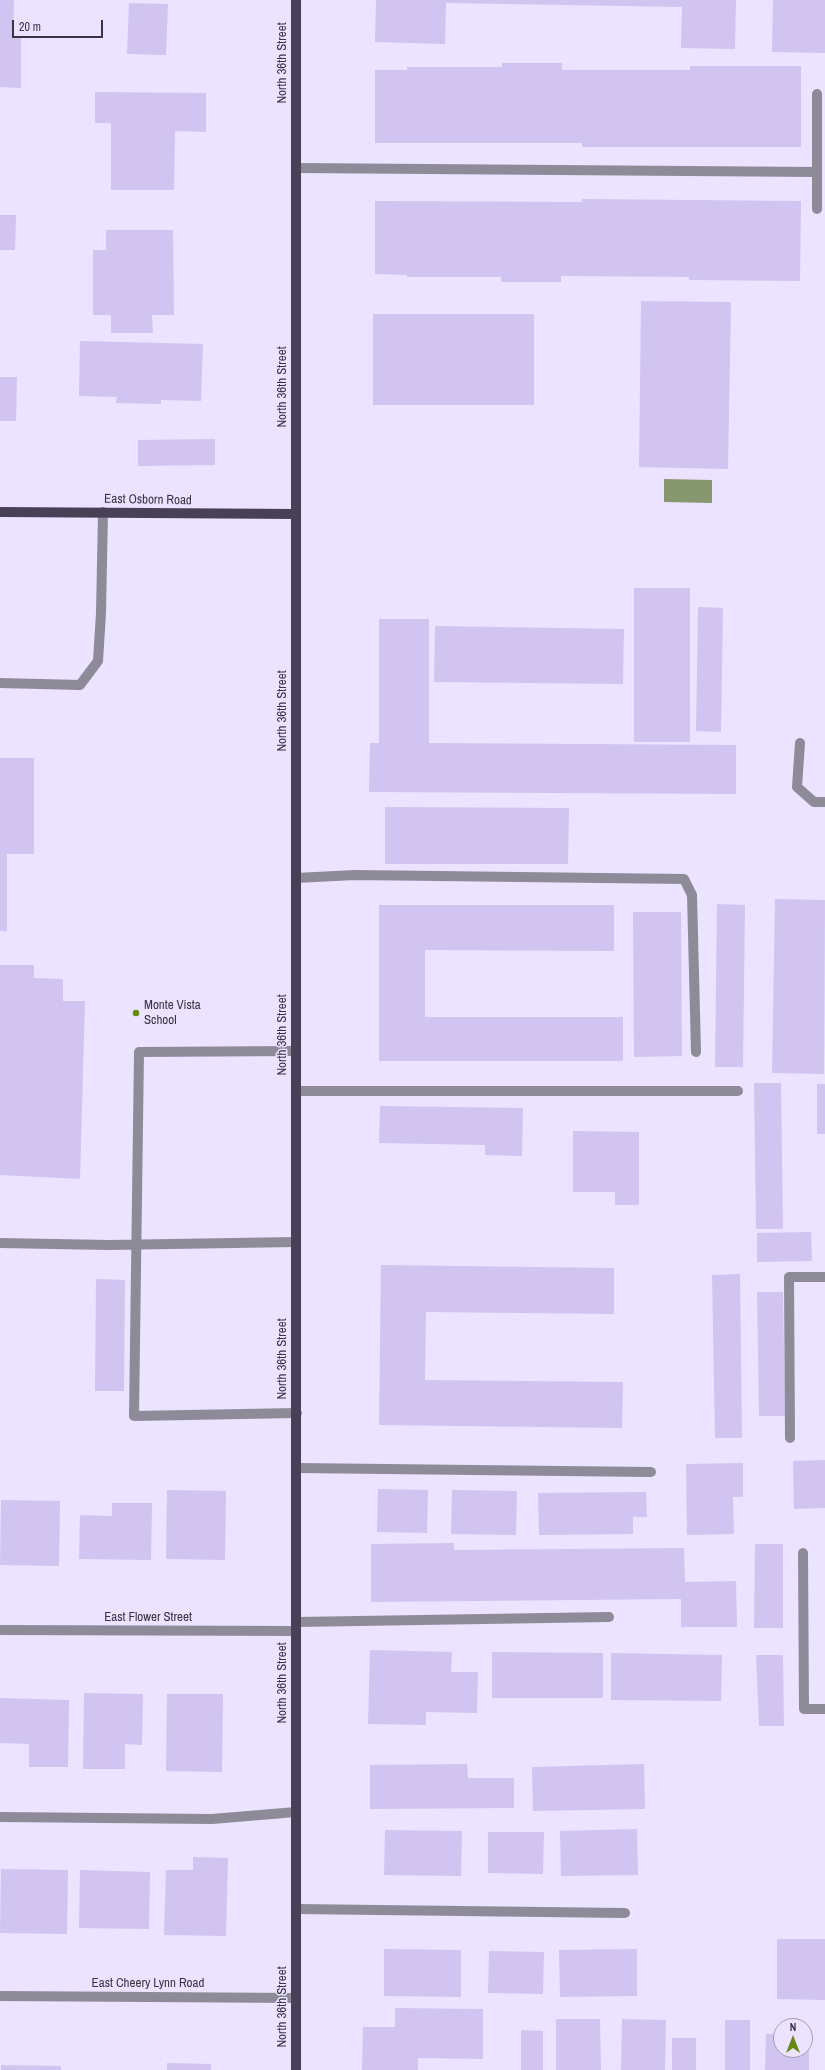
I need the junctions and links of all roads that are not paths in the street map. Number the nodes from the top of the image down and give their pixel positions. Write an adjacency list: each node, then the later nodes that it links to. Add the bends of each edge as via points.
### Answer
1 (296, 0): 3 (main road, North 36th Street)
2 (817, 94): 4 (street)
3 (296, 168): 4 (street); 8 (main road, North 36th Street)
4 (817, 172): 5 (street)
5 (817, 209)
6 (0, 512): 7 (main road, East Osborn Road)
7 (103, 512): 8 (main road, East Osborn Road); 9 (street, via 98,661 80,685)
8 (296, 514): 12 (main road, North 36th Street)
9 (0, 683)
10 (800, 743): 11 (street, via 797,787 814,802)
11 (825, 802)
12 (296, 878): 13 (main road, North 36th Street); 14 (street, via 355,874 684,879 692,895)
13 (296, 1050): 15 (main road, North 36th Street); 19 (street, via 138,1052)
14 (696, 1052)
15 (296, 1091): 16 (street); 17 (main road, North 36th Street)
16 (738, 1091)
17 (296, 1242): 19 (street); 21 (main road, North 36th Street)
18 (0, 1243): 19 (street)
19 (136, 1244): 21 (street, via 134,1416)
20 (825, 1277): 22 (street, via 789,1277)
21 (297, 1413): 23 (main road, North 36th Street)
22 (790, 1438)
23 (297, 1468): 24 (street); 27 (main road, North 36th Street)
24 (651, 1472)
25 (803, 1553): 29 (street, via 804,1709)
26 (608, 1617): 27 (street, East Flower Street)
27 (296, 1626): 28 (street, East Flower Street); 30 (main road, North 36th Street)
28 (0, 1630)
29 (825, 1709)
30 (296, 1812): 31 (street, via 212,1819); 32 (main road, North 36th Street)
31 (0, 1817)
32 (296, 1909): 33 (street); 35 (main road, North 36th Street)
33 (625, 1913)
34 (0, 1996): 35 (street, East Cheery Lynn Road)
35 (296, 1998): 36 (main road, North 36th Street)
36 (296, 2070)

